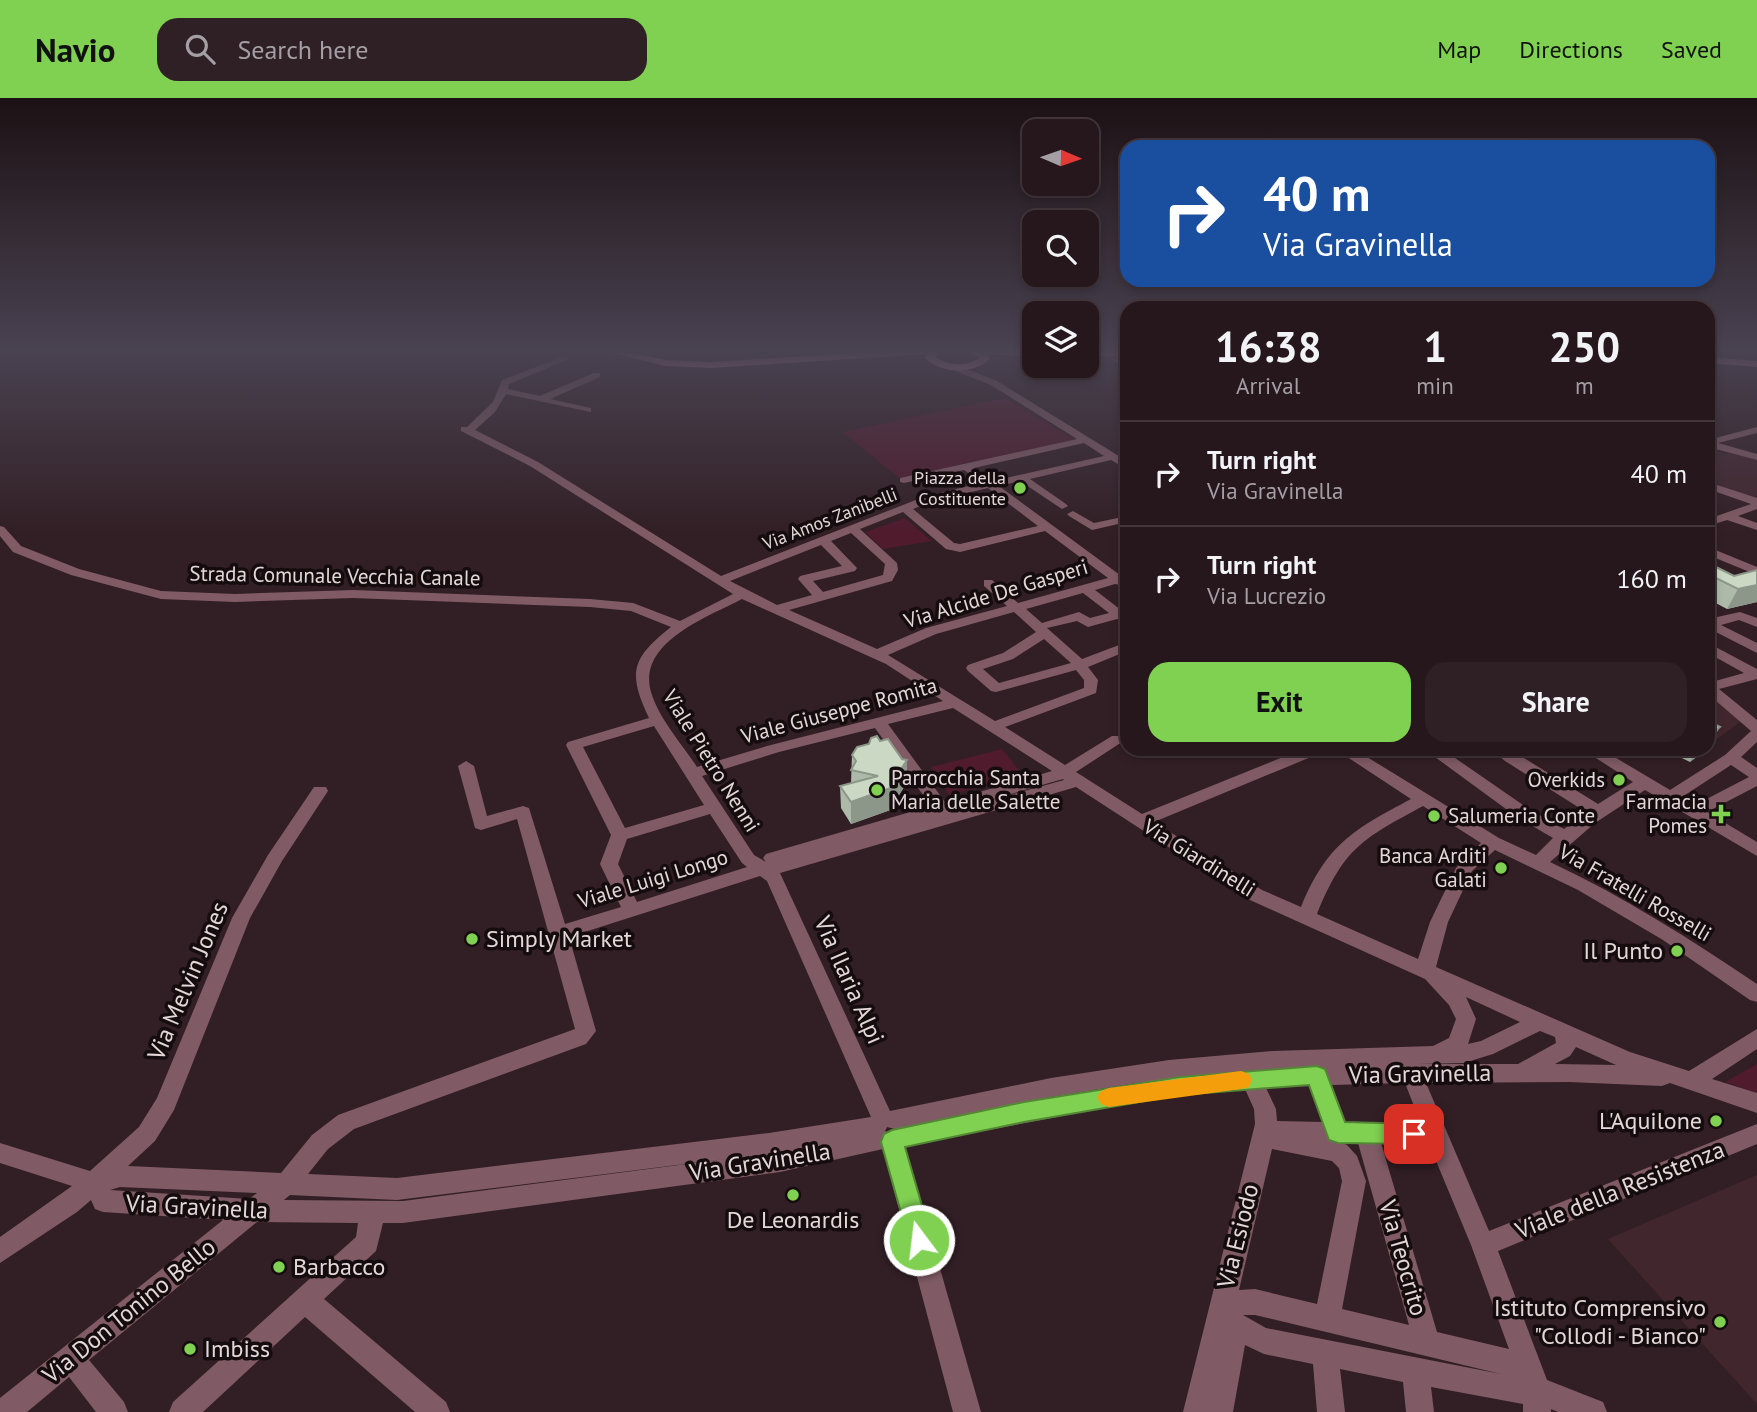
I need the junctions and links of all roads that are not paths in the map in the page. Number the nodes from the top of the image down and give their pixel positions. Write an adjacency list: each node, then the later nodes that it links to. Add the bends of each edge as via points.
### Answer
1 (491, 410): 31 (street, Via Giardinelli, via 466,430 534,464)
2 (1038, 410): 4 (street)
3 (1757, 430): 5 (street)
4 (1085, 440): 7 (street); 10 (street)
5 (1715, 443)
6 (1715, 447): 8 (street)
7 (1112, 457): 9 (street); 11 (street)
8 (1757, 457)
9 (1120, 462)
10 (967, 467): 12 (street); 13 (street)
11 (1021, 477): 13 (street); 16 (street)
12 (904, 480)
13 (990, 484): 17 (street, Via Amos Zanibelli, via 930,498); 23 (street)
14 (1715, 488): 15 (street)
15 (1757, 503): 20 (street)
16 (1062, 506)
17 (906, 509): 23 (street, via 950,546 960,548); 26 (street, Via Amos Zanibelli)
18 (1073, 514): 21 (street, via 1092,527)
19 (1715, 514): 20 (street)
20 (1726, 517): 22 (street); 24 (street)
21 (1120, 521)
22 (1715, 521)
23 (1048, 527): 30 (street)
24 (1757, 527)
25 (0, 529): 43 (street, Strada Comunale Vecchia Canale, via 17,549 44,561 161,594 235,598 354,594 590,603 633,607)
26 (853, 529): 27 (street, Via Amos Zanibelli); 36 (street, via 881,553 892,570 888,578)
27 (823, 540): 31 (street, Via Amos Zanibelli); 36 (street, via 851,568 804,579)
28 (1715, 553): 29 (street)
29 (1754, 567)
30 (1120, 578)
31 (720, 580): 35 (street, Via Giardinelli)
32 (1120, 582): 34 (street, Via Alcide De Gasperi)
33 (988, 583): 37 (street)
34 (1086, 589): 37 (street, Via Alcide De Gasperi); 39 (street)
35 (742, 594): 38 (street, Via Giardinelli); 43 (street, Viale Pietro Nenni)
36 (820, 595): 38 (street)
37 (1014, 607): 45 (street); 49 (street, Via Alcide De Gasperi, via 931,631)
38 (778, 609): 49 (street, Via Giardinelli)
39 (1120, 613)
40 (1120, 617): 45 (street, via 1088,623 1079,616)
41 (1715, 622): 42 (street, via 1740,616)
42 (1756, 623)
43 (681, 626): 57 (street, Viale Pietro Nenni, via 657,645 642,668 644,692)
44 (1715, 627): 47 (street)
45 (1046, 628): 50 (street); 51 (street)
46 (1120, 649): 51 (street)
47 (1757, 649)
48 (1715, 651): 52 (street)
49 (878, 654): 56 (street, Via Giardinelli)
50 (1008, 656): 53 (street); 53 (street, via 973,668 996,688)
51 (1080, 665): 53 (street); 59 (street, via 1091,680 1091,690)
52 (1757, 675): 54 (street)
53 (1031, 677)
54 (1715, 685)
55 (1715, 694): 60 (street)
56 (954, 703): 58 (street, Viale Giuseppe Romita); 59 (street, Via Giardinelli)
57 (658, 720): 69 (street, Viale Pietro Nenni); 81 (street, via 575,745)
58 (878, 722): 69 (street, Viale Giuseppe Romita); 79 (street)
59 (992, 727): 70 (street, Via Giardinelli)
60 (1755, 736): 67 (street)
61 (1117, 739): 70 (street, Viale Luigi Longo)
62 (1282, 756): 80 (street)
63 (1354, 756): 75 (street, Via Fratelli Rosselli)
64 (1442, 756): 82 (street)
65 (1507, 756): 77 (street)
66 (1602, 756): 71 (street)
67 (1731, 758): 72 (street); 74 (street)
68 (466, 766): 89 (street, via 481,824 523,812)
69 (695, 773): 76 (street, Viale Pietro Nenni)
70 (1071, 777): 79 (street, Viale Luigi Longo); 80 (street, Via Giardinelli)
71 (1646, 782): 74 (street); 77 (street)
72 (1754, 782): 78 (street)
73 (320, 791): 111 (street, Via Melvin Jones, via 241,918 166,1103 147,1134)
74 (1670, 797): 78 (street)
75 (1423, 799): 83 (street, Via Fratelli Rosselli); 88 (street, via 1340,853 1323,877)
76 (715, 807): 81 (street); 86 (street, Viale Pietro Nenni, via 748,859)
77 (1596, 811): 82 (street)
78 (1695, 812): 84 (street)
79 (945, 814): 86 (street, Viale Luigi Longo)
80 (1140, 821): 88 (street, Via Giardinelli, via 1256,895)
81 (620, 835): 87 (street, via 609,863)
82 (1563, 836): 85 (street)
83 (1493, 842): 85 (street, Via Fratelli Rosselli); 90 (street, via 1465,868 1439,922)
84 (1757, 849)
85 (1538, 863): 91 (street, Via Fratelli Rosselli, via 1670,935)
86 (761, 869): 87 (street, Viale Luigi Longo); 102 (street, Via Ilaria Alpi, via 774,877)
87 (632, 911): 89 (street, Viale Luigi Longo)
88 (1306, 918): 90 (street, Via Giardinelli)
89 (559, 933): 112 (street, Via Don Tonino Bello, via 586,1031 579,1038 346,1122 320,1142)
90 (1425, 970): 92 (street, Via Giardinelli); 95 (street, Via Gravinella, via 1457,1000 1466,1019 1458,1044)
91 (1757, 995)
92 (1538, 1022): 93 (street, Via Giardinelli); 95 (street, Via Gravinella, via 1486,1048)
93 (1564, 1032): 98 (street, via 1567,1044 1563,1051); 100 (street, Via Giardinelli, via 1624,1059)
94 (1757, 1038): 100 (street)
95 (1434, 1055): 96 (street, Via Gravinella)
96 (1408, 1065): 97 (street, Via Gravinella); 98 (street, Via Gravinella); 99 (street, Via Gravinella); 106 (street)
97 (1247, 1071): 99 (street, Via Gravinella); 102 (street, Via Gravinella, via 1180,1086); 105 (street, Via Esiodo, via 1265,1109)
98 (1517, 1072): 100 (street, Via Gravinella)
99 (1317, 1075): 103 (street)
100 (1693, 1080): 101 (street, Via Giardinelli)
101 (1757, 1103)
102 (888, 1130): 112 (street, Via Gravinella, via 404,1188); 114 (street, Via Gravinella, via 780,1162); 130 (street, Via Ilaria Alpi)
103 (1338, 1132): 104 (street); 105 (street)
104 (1367, 1133): 106 (street); 110 (street, Via Teocrito)
105 (1263, 1134): 109 (street, via 1339,1152); 118 (street, Via Esiodo)
106 (1437, 1134): 115 (street)
107 (1757, 1134): 115 (street, Viale della Resistenza)
108 (0, 1153): 111 (street)
109 (1349, 1163): 110 (street); 119 (street, via 1354,1181)
110 (1376, 1166): 121 (street, Via Teocrito)
111 (95, 1183): 112 (street, Via Gravinella, via 120,1176); 113 (street, Via Gravinella, via 103,1202); 116 (street, Via Melvin Jones)
112 (286, 1184): 113 (street, Via Don Tonino Bello)
113 (253, 1211): 114 (street, Via Gravinella); 123 (street, Via Don Tonino Bello)
114 (372, 1214): 117 (street, via 367,1243)
115 (1483, 1245): 125 (street)
116 (0, 1251)
117 (305, 1300): 128 (street); 129 (street)
118 (1219, 1312): 119 (street, via 1237,1303 1255,1302); 122 (street, via 1264,1341); 131 (street, Via Esiodo)
119 (1327, 1318): 121 (street)
120 (1232, 1342): 132 (street)
121 (1427, 1342): 125 (street, via 1502,1360 1519,1369)
122 (1325, 1353): 124 (street); 133 (street)
123 (71, 1359): 126 (street, Via Don Tonino Bello); 127 (street)
124 (1415, 1371): 125 (street, via 1519,1391); 134 (street)
125 (1537, 1401): 135 (street)
126 (5, 1412)
127 (114, 1412)
128 (183, 1412)
129 (436, 1412)
130 (967, 1412)
131 (1197, 1412)
132 (1219, 1412)
133 (1331, 1412)
134 (1420, 1412)
135 (1593, 1412)

